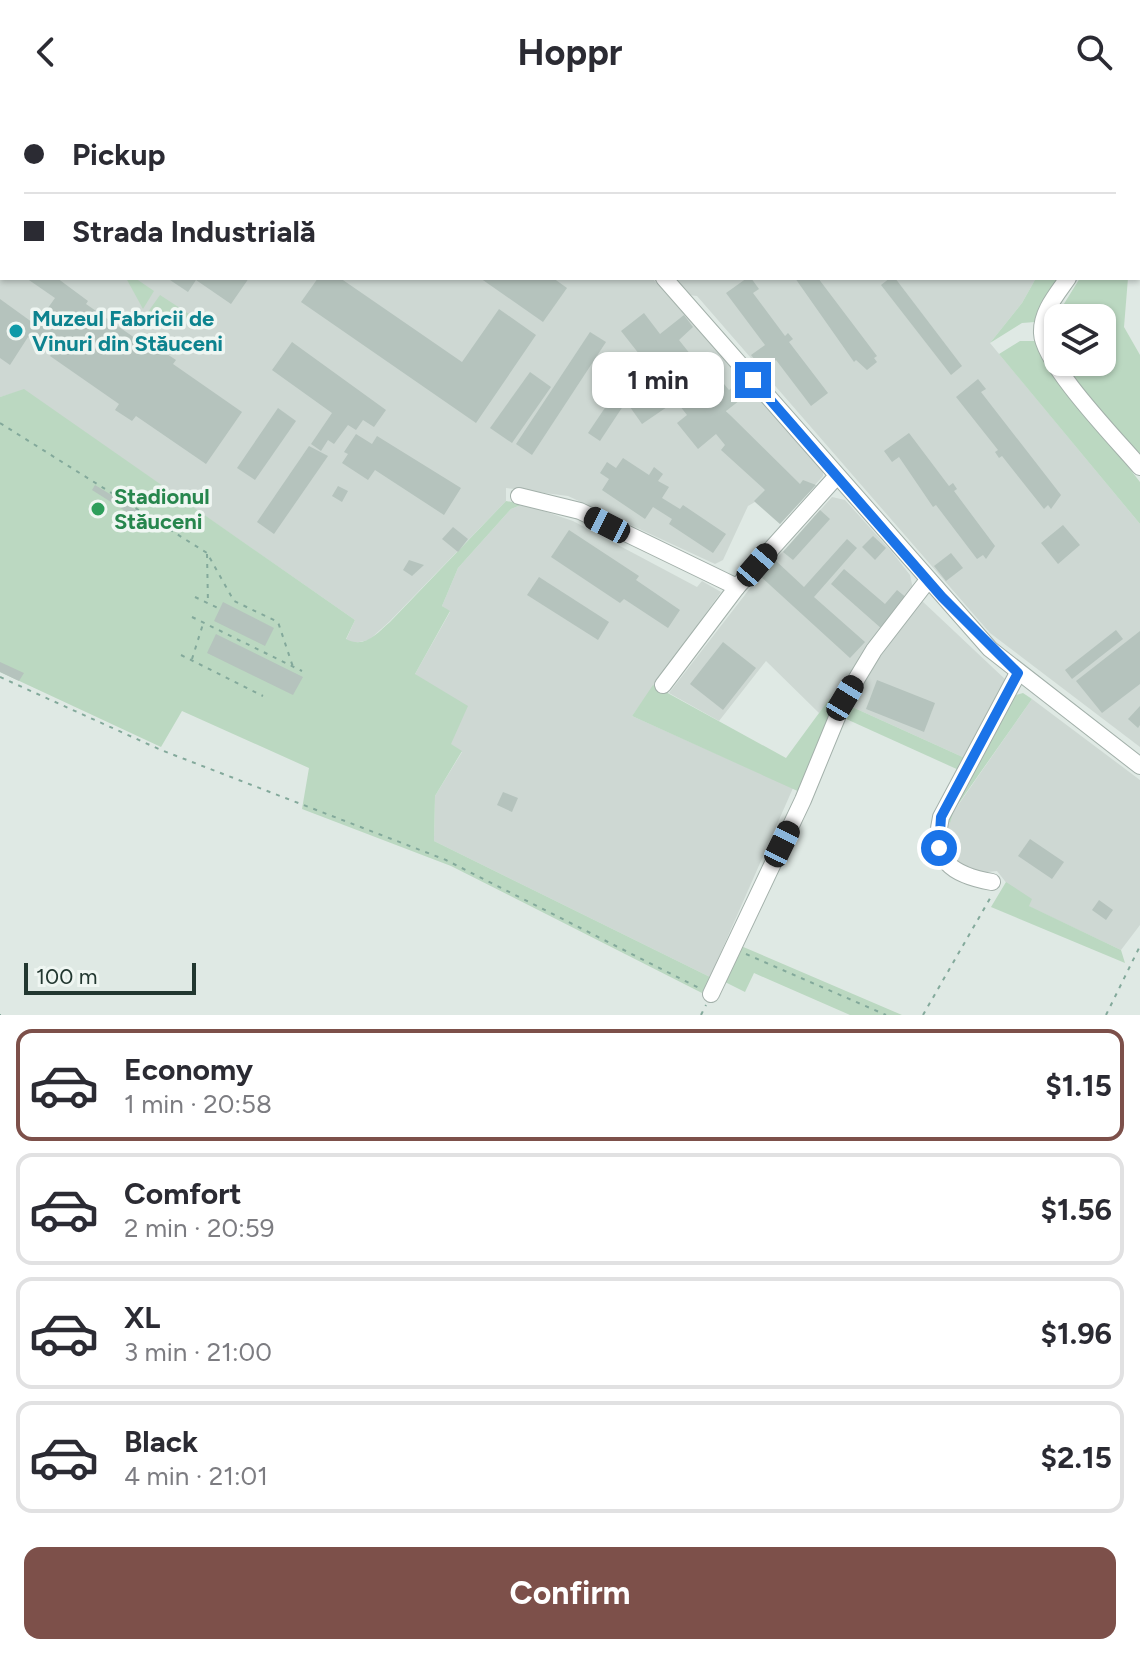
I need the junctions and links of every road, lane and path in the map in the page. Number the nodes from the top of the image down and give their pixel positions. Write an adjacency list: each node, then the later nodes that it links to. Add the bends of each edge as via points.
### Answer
1 (666, 280): 5 (street)
2 (1067, 280): 4 (street, via 1047,309 1041,335 1049,354)
3 (0, 423): 7 (path)
4 (1140, 467)
5 (836, 477): 8 (street); 9 (street)
6 (519, 496): 9 (street, via 580,511)
7 (207, 553): 11 (path); 17 (path, via 234,601 278,622)
8 (928, 580): 19 (street); 26 (street, via 845,698)
9 (737, 587): 21 (street)
10 (195, 597): 11 (path)
11 (208, 604): 12 (path)
12 (220, 609)
13 (192, 617): 14 (path)
14 (203, 622): 16 (path); 17 (path)
15 (181, 655): 16 (path)
16 (191, 660): 22 (path)
17 (293, 667): 18 (path)
18 (302, 671)
19 (1018, 673): 23 (street); 24 (street, via 939,829 942,857 950,867)
20 (0, 677): 27 (path, via 161,750 446,860)
21 (663, 685)
22 (263, 696)
23 (1140, 766)
24 (993, 886): 29 (path)
25 (1140, 946): 30 (path)
26 (734, 949): 27 (street); 28 (path)
27 (711, 994)
28 (886, 1015)
29 (923, 1015)
30 (1106, 1015)

